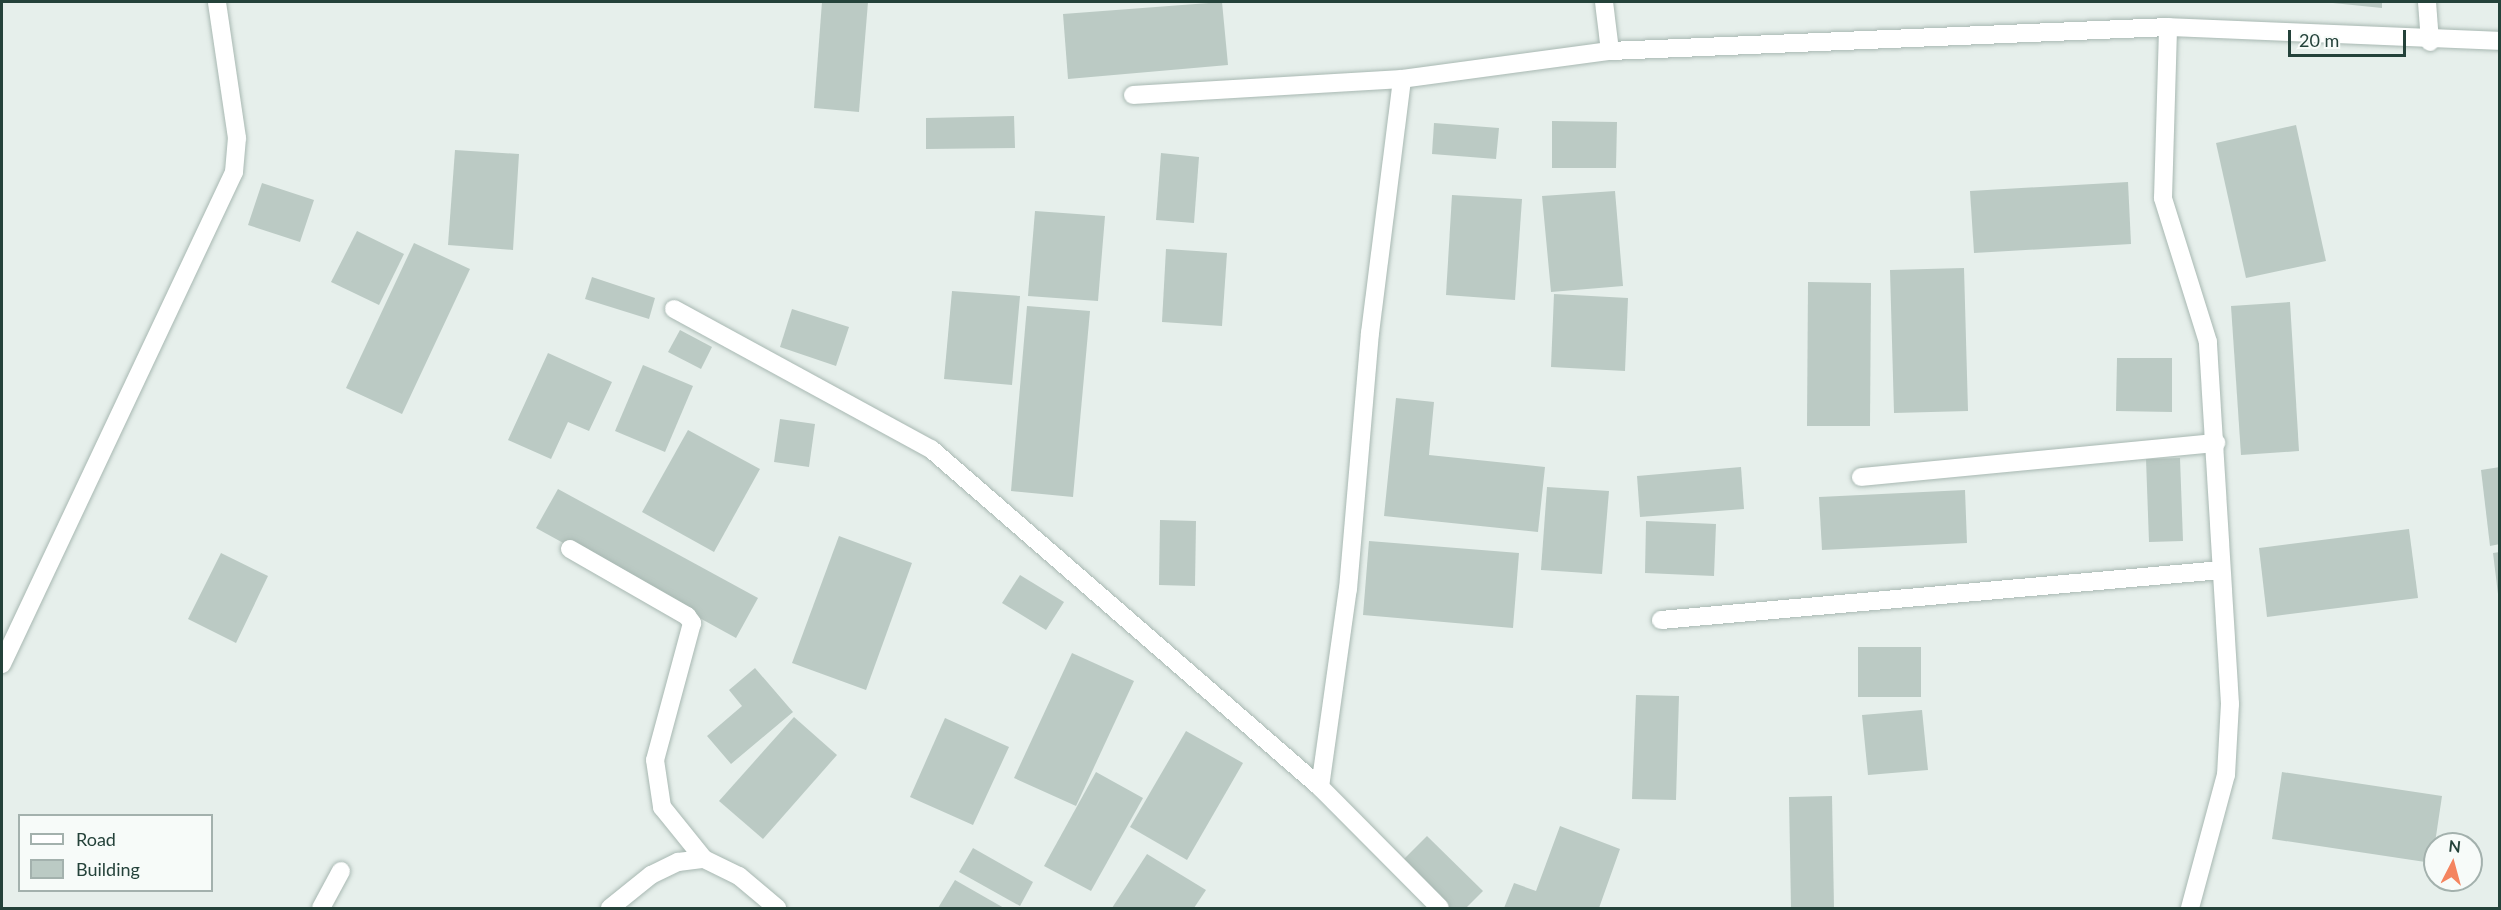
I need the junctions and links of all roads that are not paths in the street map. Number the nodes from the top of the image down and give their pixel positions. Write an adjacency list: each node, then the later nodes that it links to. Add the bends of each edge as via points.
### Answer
1 (217, 2): 16 (street, via 237,138 234,172)
2 (1604, 2): 7 (street)
3 (2427, 2): 6 (street)
4 (2168, 27): 6 (street); 7 (street); 11 (street, via 2163,198 2208,342)
5 (2499, 41): 6 (street)
6 (2430, 42)
7 (1610, 51): 8 (street)
8 (1402, 79): 9 (street); 17 (street, via 1370,333 1348,589)
9 (1133, 95)
10 (674, 309): 17 (street, via 931,449)
11 (2216, 442): 12 (street); 14 (street)
12 (1862, 477)
13 (570, 549): 18 (street, via 687,616 692,623 655,760 662,807)
14 (2221, 570): 15 (street); 24 (street, via 2230,704 2226,776)
15 (1661, 620)
16 (2, 664)
17 (1320, 787): 23 (street)
18 (704, 859): 21 (street, via 678,862 651,875); 22 (street, via 739,876)
19 (341, 870): 20 (street)
20 (321, 909)
21 (610, 909)
22 (777, 909)
23 (1440, 909)
24 (2190, 909)

